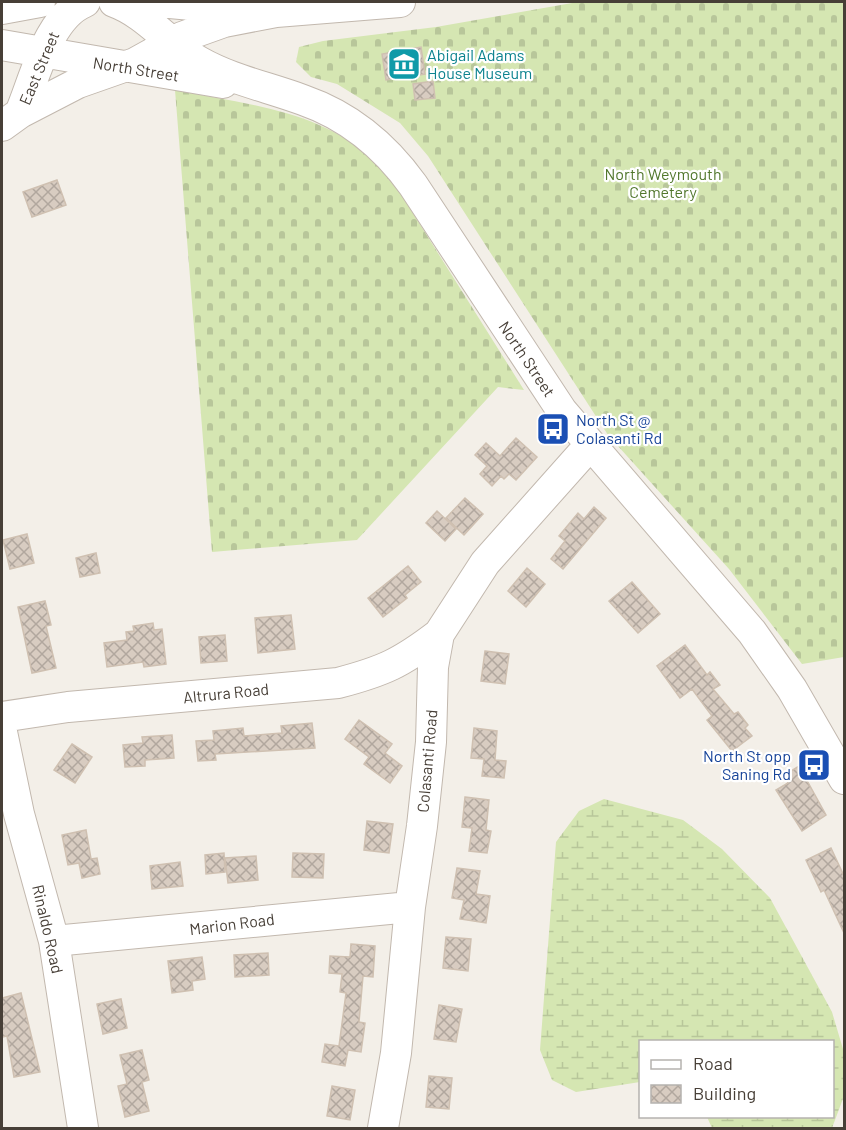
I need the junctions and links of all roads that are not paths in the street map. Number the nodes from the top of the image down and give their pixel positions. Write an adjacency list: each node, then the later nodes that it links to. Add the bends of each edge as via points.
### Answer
1 (40, 2): 6 (street)
2 (85, 2): 10 (street, East Street, via 61,19)
3 (114, 2): 8 (street, North Street, via 133,10)
4 (159, 2): 7 (street)
5 (400, 2): 7 (street)
6 (2, 9)
7 (276, 12): 8 (street, East Street, via 224,22)
8 (171, 43): 11 (street, East Street); 12 (street, North Street, via 213,69)
9 (2, 45): 10 (street, North Street)
10 (45, 54): 11 (street, North Street); 13 (street, East Street)
11 (126, 67): 12 (street, North Street); 13 (street, East Street, via 93,77)
12 (271, 91): 14 (street, North Street, via 341,117 388,154 414,185 531,366)
13 (11, 120)
14 (590, 445): 15 (street, Colasanti Road, via 485,563); 18 (street, North Street, via 752,632 792,689)
15 (438, 634): 16 (street, Altrura Road, via 405,660 338,683 68,707); 19 (street, Colasanti Road, via 431,742)
16 (2, 717)
17 (2, 732): 20 (street, Rinaldo Road, via 19,814)
18 (844, 779)
19 (410, 907): 20 (street, Marion Road); 22 (street, Colasanti Road, via 396,1053)
20 (54, 941): 21 (street, Rinaldo Road)
21 (83, 1128)
22 (383, 1128)

